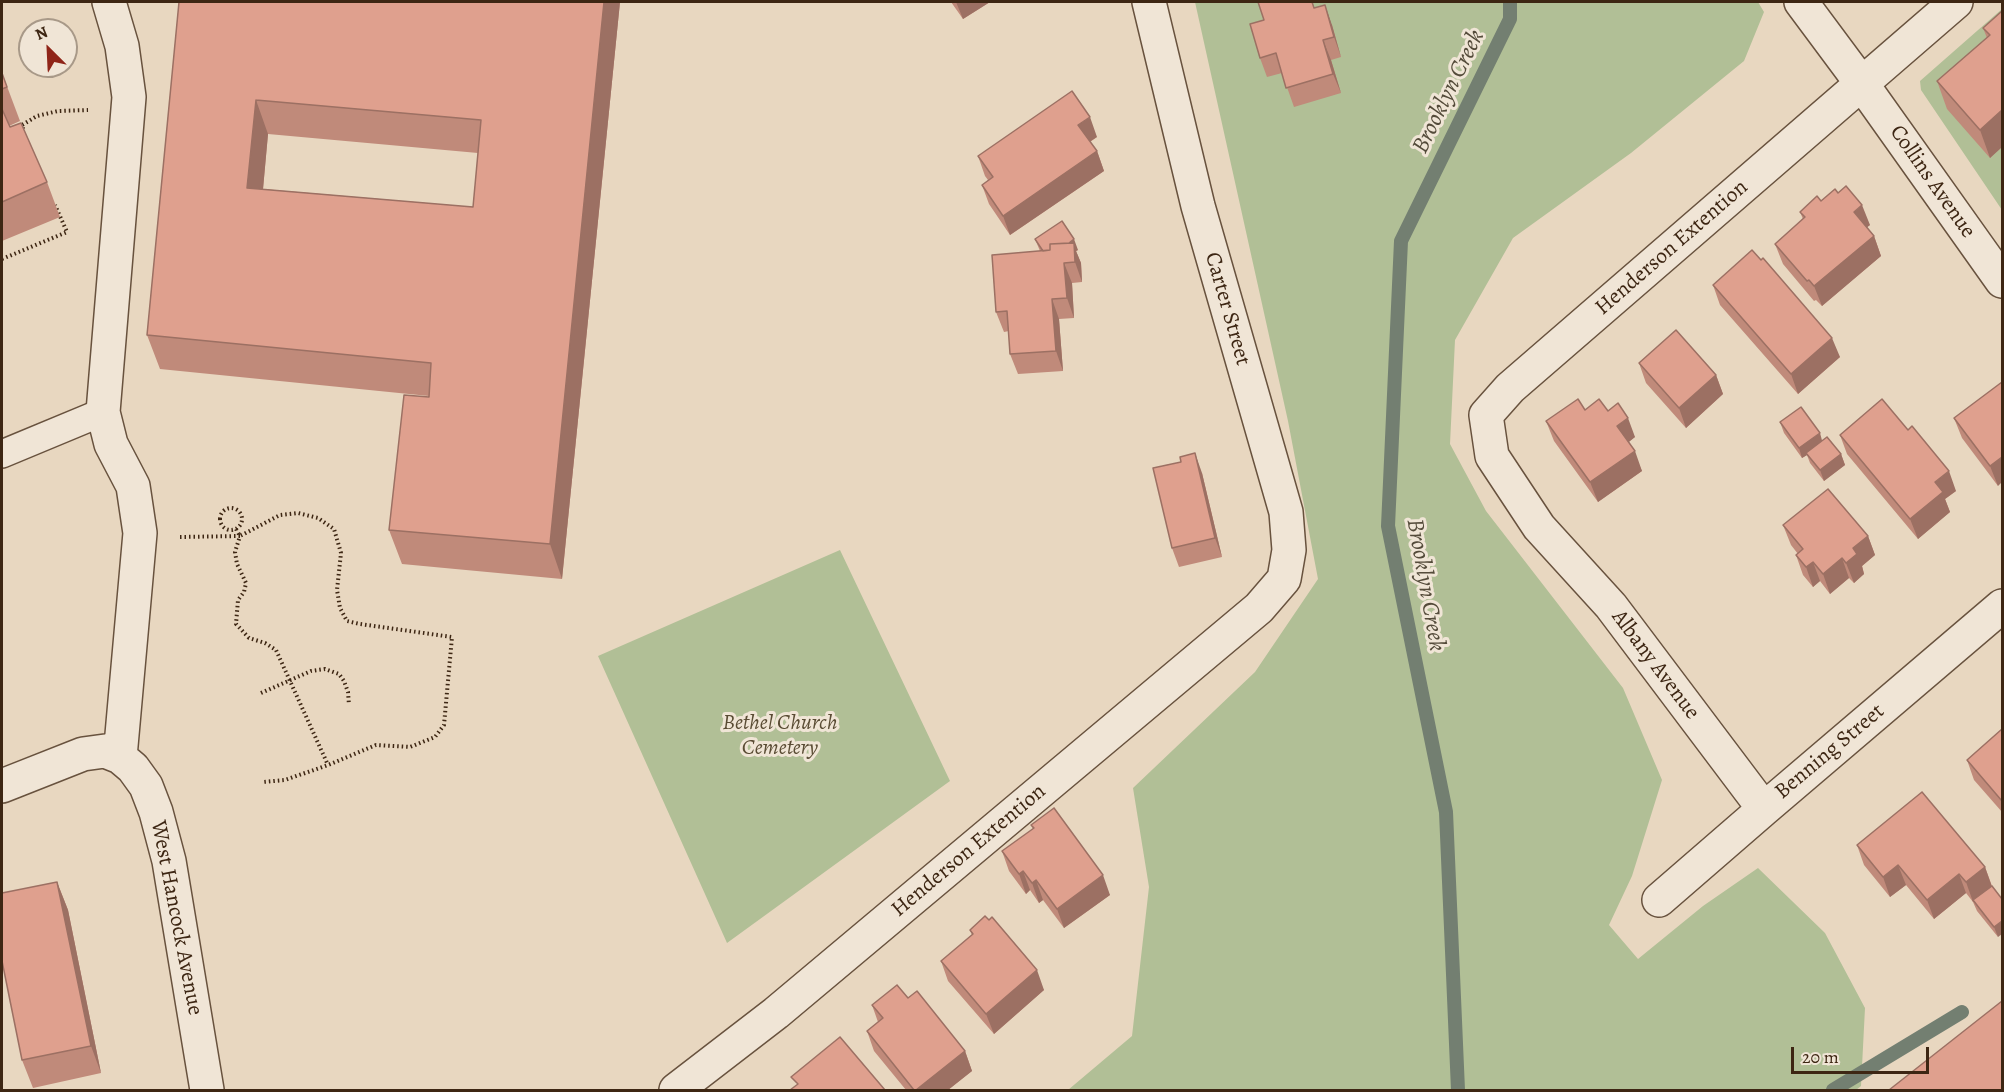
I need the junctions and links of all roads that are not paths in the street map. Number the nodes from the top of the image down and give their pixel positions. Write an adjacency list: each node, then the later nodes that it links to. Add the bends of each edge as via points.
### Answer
1 (109, 2): 7 (street, via 122,46 129,97)
2 (1149, 2): 11 (street, Carter Street, via 1198,206 1286,512 1288,550 1284,579)
3 (1801, 2): 5 (street, Collins Avenue)
4 (1956, 2): 5 (street, Henderson Extention)
5 (1862, 84): 6 (street, Collins Avenue); 9 (street, Henderson Extention, via 1510,388 1486,416 1492,456)
6 (2002, 281)
7 (103, 412): 8 (lane); 12 (street, via 111,444 133,486 140,533)
8 (2, 454)
9 (1539, 526): 14 (street, Albany Avenue, via 1611,606)
10 (2002, 606): 14 (street, Benning Street)
11 (1259, 608): 17 (street, Henderson Extention, via 776,1013)
12 (120, 757): 13 (street, via 105,751 83,754); 16 (street, West Hancock Avenue, via 147,786 169,861)
13 (2, 786)
14 (1764, 809): 15 (street, Benning Street)
15 (1659, 900)
16 (207, 1090)
17 (676, 1090)

